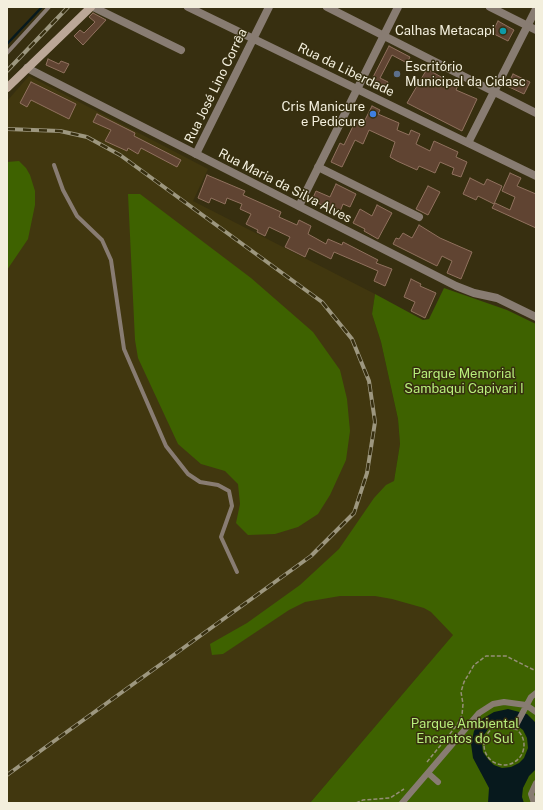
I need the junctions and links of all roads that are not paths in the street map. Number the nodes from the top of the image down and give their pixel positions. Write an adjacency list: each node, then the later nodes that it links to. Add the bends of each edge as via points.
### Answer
1 (49, 7): 14 (lane)
2 (92, 7): 13 (street); 15 (main road)
3 (188, 7): 12 (street, Rua da Liberdade)
4 (269, 7): 12 (street, Rua José Lino Corrêa)
5 (327, 7): 11 (street)
6 (398, 7): 11 (street)
7 (490, 7): 9 (street)
8 (536, 9): 9 (street)
9 (528, 26): 10 (street); 18 (street)
10 (536, 30)
11 (384, 36): 17 (street); 18 (street)
12 (253, 38): 17 (street, Rua da Liberdade); 21 (street, Rua José Lino Corrêa)
13 (181, 50)
14 (7, 53)
15 (27, 68): 16 (main road); 21 (street, Rua Maria da Silva Alves)
16 (7, 88)
17 (357, 89): 20 (street, Rua da Liberdade); 23 (street)
18 (494, 92): 19 (street); 20 (street)
19 (536, 113)
20 (468, 143): 24 (street, Rua da Liberdade)
21 (196, 154): 25 (street, Rua Maria da Silva Alves)
22 (54, 165): 28 (lane, via 63,190 77,216 102,240 111,260 124,349 166,446 188,474 200,482 218,485 229,492 232,506 221,538)
23 (318, 167): 25 (street); 26 (street)
24 (536, 176)
25 (298, 206): 27 (street, Rua Maria da Silva Alves, via 456,286 497,298)
26 (419, 217)
27 (536, 318)
28 (237, 572)
29 (536, 693): 30 (street)
30 (525, 708): 31 (street); 32 (street); 33 (street, via 517,702 493,704 478,713)
31 (536, 712)
32 (515, 727)
33 (428, 773): 34 (street); 36 (street)
34 (438, 782)
35 (536, 783): 37 (street, via 531,794)
36 (402, 803)
37 (534, 803)

